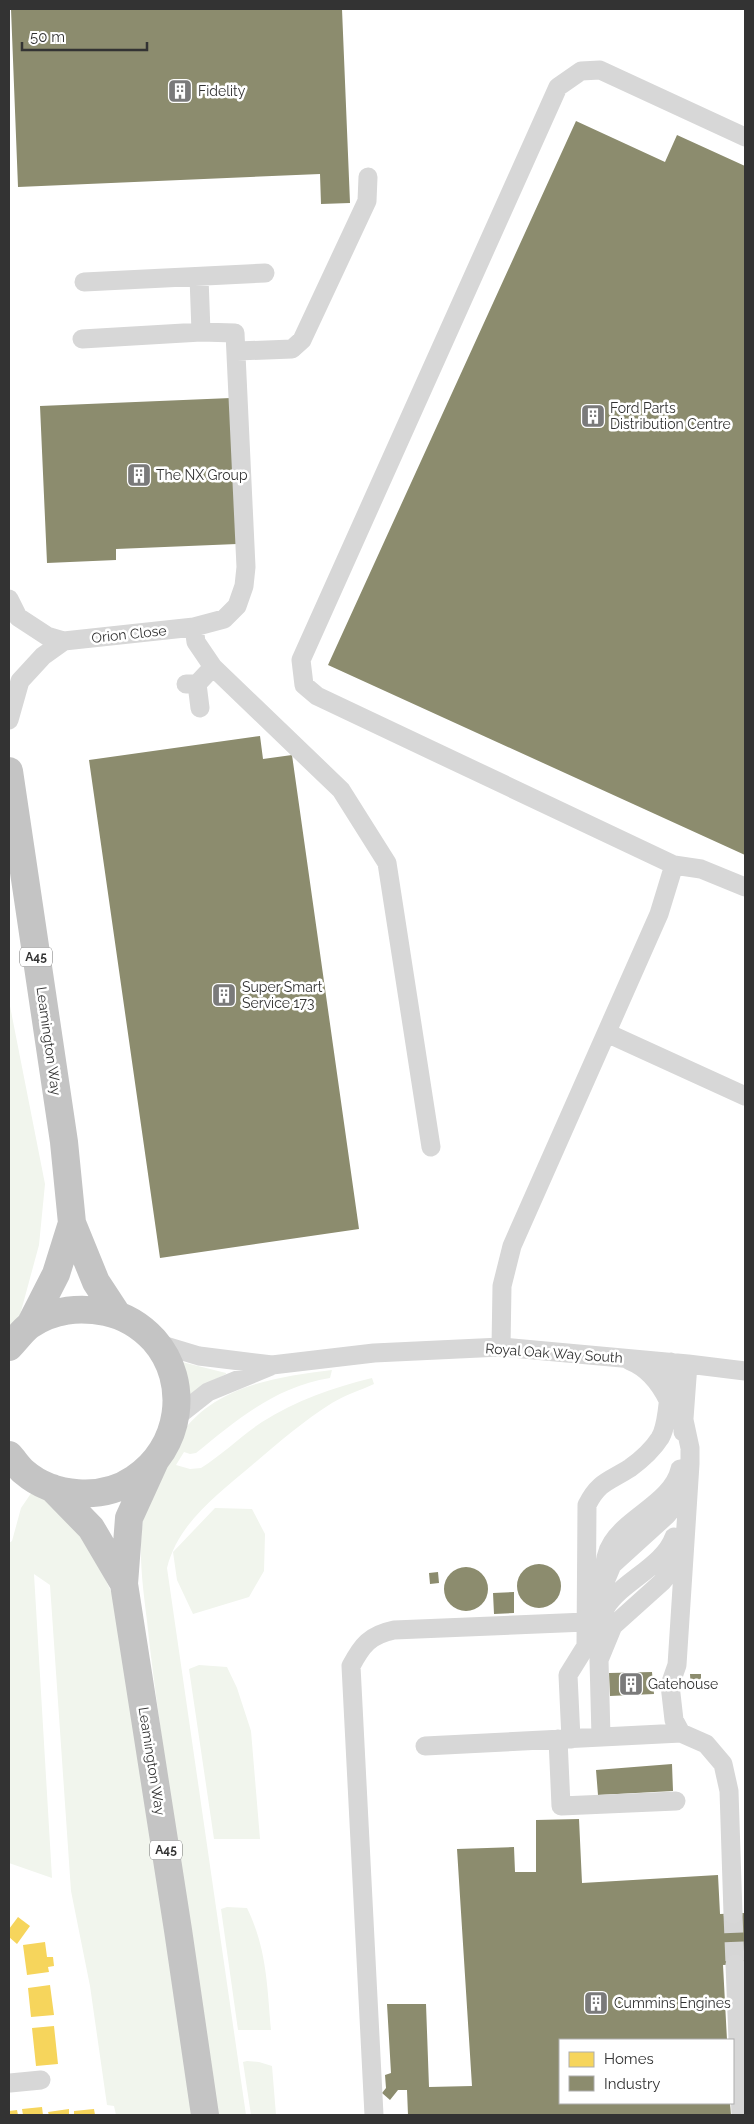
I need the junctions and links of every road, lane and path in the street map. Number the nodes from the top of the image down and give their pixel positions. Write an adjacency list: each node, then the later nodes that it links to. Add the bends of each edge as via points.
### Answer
1 (745, 137): 16 (street, via 600,70 581,71 558,87 301,660 304,685 317,696)
2 (368, 177): 8 (street, via 367,201 302,340 292,348)
3 (265, 273): 4 (street)
4 (199, 277): 5 (street); 6 (street)
5 (84, 282)
6 (200, 332): 7 (street); 8 (street, Orion Close, via 235,332)
7 (82, 339)
8 (236, 351): 10 (street, Orion Close, via 246,567 244,586 236,606 224,619)
9 (9, 600): 11 (street, Orion Close, via 18,617 47,636)
10 (194, 627): 11 (street, Orion Close); 12 (street, via 196,642)
11 (64, 640): 14 (street, via 43,656 20,681)
12 (213, 668): 13 (street, via 192,684); 20 (street, via 341,790 387,863)
13 (200, 708)
14 (9, 720)
15 (9, 771): 21 (highway, Leamington Way / A45, via 64,1142)
16 (674, 865): 17 (street, via 702,868); 18 (street, via 659,914)
17 (745, 887)
18 (607, 1033): 19 (street); 26 (street, via 512,1246 502,1286)
19 (745, 1096)
20 (431, 1147)
21 (72, 1223): 22 (highway, Leamington Way / A45, via 96,1282); 23 (highway, Leamington Way / A45, via 56,1274)
22 (116, 1314): 23 (highway, via 85,1308 54,1313); 24 (highway, via 144,1329)
23 (30, 1325): 25 (highway)
24 (156, 1343): 29 (street, Royal Oak Way South, via 199,1356); 32 (highway, via 173,1373 178,1401)
25 (9, 1347)
26 (501, 1347): 27 (street, Royal Oak Way South); 29 (street, Royal Oak Way South, via 374,1353)
27 (624, 1358): 28 (street, Royal Oak Way South); 31 (street, via 655,1378)
28 (680, 1363): 30 (street, Royal Oak Way South); 31 (street); 33 (street)
29 (272, 1365): 32 (street, Royal Oak Way South, via 208,1392)
30 (745, 1371)
31 (668, 1400): 39 (street, via 660,1437 629,1468 604,1482 587,1504)
32 (175, 1418): 34 (highway, via 173,1431)
33 (684, 1420): 37 (street); 40 (street, via 690,1464 677,1665 670,1685 674,1720)
34 (155, 1461): 36 (highway, via 134,1480 104,1492 74,1494); 38 (highway, Leamington Way / A45, via 129,1518)
35 (13, 1462): 36 (highway)
36 (52, 1488): 38 (highway, Leamington Way / A45, via 91,1528)
37 (677, 1502): 39 (street, via 670,1524 611,1578); 39 (street, via 671,1544); 39 (street, via 675,1494 610,1556); 39 (street, via 670,1572 614,1626); 39 (street, via 674,1473 612,1530 607,1546)
38 (124, 1584): 54 (highway, Leamington Way / A45)
39 (599, 1616): 41 (street); 42 (street, via 568,1675); 55 (street, via 382,1632 360,1648 351,1666)
40 (681, 1733): 41 (street); 45 (street, via 706,1744 723,1764 729,1791)
41 (601, 1737): 42 (street)
42 (564, 1739): 43 (street); 44 (street, via 560,1806)
43 (425, 1746)
44 (676, 1801)
45 (731, 1843): 46 (street, via 739,1872); 47 (street)
46 (745, 1878)
47 (733, 1914)
48 (735, 1964): 49 (street)
49 (740, 1991): 51 (street)
50 (745, 2031): 51 (street)
51 (737, 2048): 56 (street)
52 (9, 2079): 53 (street)
53 (41, 2080)
54 (205, 2115)
55 (374, 2115)
56 (741, 2115)

